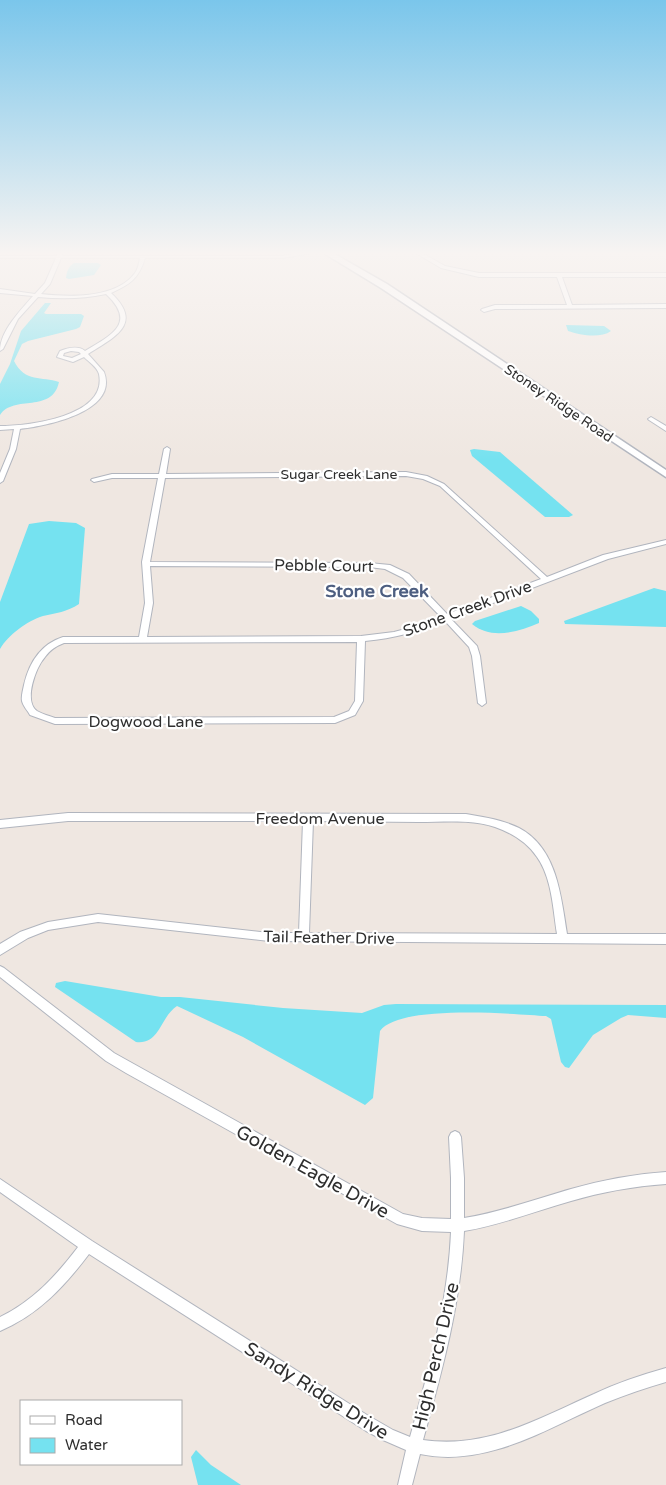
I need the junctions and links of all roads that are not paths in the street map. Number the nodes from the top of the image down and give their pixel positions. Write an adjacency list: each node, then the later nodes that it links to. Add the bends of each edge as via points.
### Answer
1 (14, 321): 4 (street)
2 (121, 321): 7 (street, via 109,340 85,354 102,375 94,398 69,416 42,425)
3 (437, 321): 10 (street, Stoney Ridge Road)
4 (0, 349)
5 (651, 419): 8 (street)
6 (0, 428): 7 (street)
7 (17, 428): 13 (street)
8 (666, 429)
9 (166, 449): 11 (street)
10 (666, 474)
11 (162, 475): 12 (street, Sugar Creek Lane, via 112,476); 15 (street); 16 (street, Sugar Creek Lane, via 421,476 442,485)
12 (94, 480)
13 (0, 481)
14 (666, 542): 16 (street, Stone Creek Drive, via 606,557)
15 (146, 564): 17 (street, Pebble Court, via 381,566 406,576); 18 (street, via 149,603)
16 (546, 580): 17 (street, Stone Creek Drive)
17 (446, 618): 19 (street, Stone Creek Drive, via 404,633); 20 (street, Pebble Court, via 474,648)
18 (142, 638): 19 (street, Stone Creek Drive); 19 (street, Dogwood Lane, via 72,638 48,647 38,658 27,695 29,710 55,721 335,720 349,716 359,701)
19 (361, 638)
20 (482, 703)
21 (308, 818): 22 (street, Freedom Avenue, via 68,818); 23 (street); 24 (street, Freedom Avenue, via 466,818 487,821 515,832 533,844 546,861 552,876)
22 (0, 824)
23 (304, 937): 24 (street, Tail Feather Drive); 26 (street, Tail Feather Drive, via 234,934 98,918 48,926)
24 (563, 938): 25 (street, Tail Feather Drive)
25 (666, 939)
26 (0, 950)
27 (0, 971): 31 (street, Golden Eagle Drive, via 110,1056 315,1174 401,1220 431,1226)
28 (454, 1137): 31 (street, High Perch Drive, via 459,1179)
29 (666, 1178): 31 (street, Golden Eagle Drive, via 610,1185 554,1199 495,1220)
30 (0, 1185): 32 (street, Sandy Ridge Drive)
31 (458, 1226): 35 (street, High Perch Drive, via 447,1320)
32 (87, 1246): 33 (street, via 64,1277 42,1299); 35 (street, Sandy Ridge Drive, via 362,1420 387,1435)
33 (0, 1324)
34 (666, 1376): 35 (street, Sandy Ridge Drive, via 622,1389 501,1442 452,1450)
35 (414, 1445): 36 (street, High Perch Drive)
36 (404, 1485)

